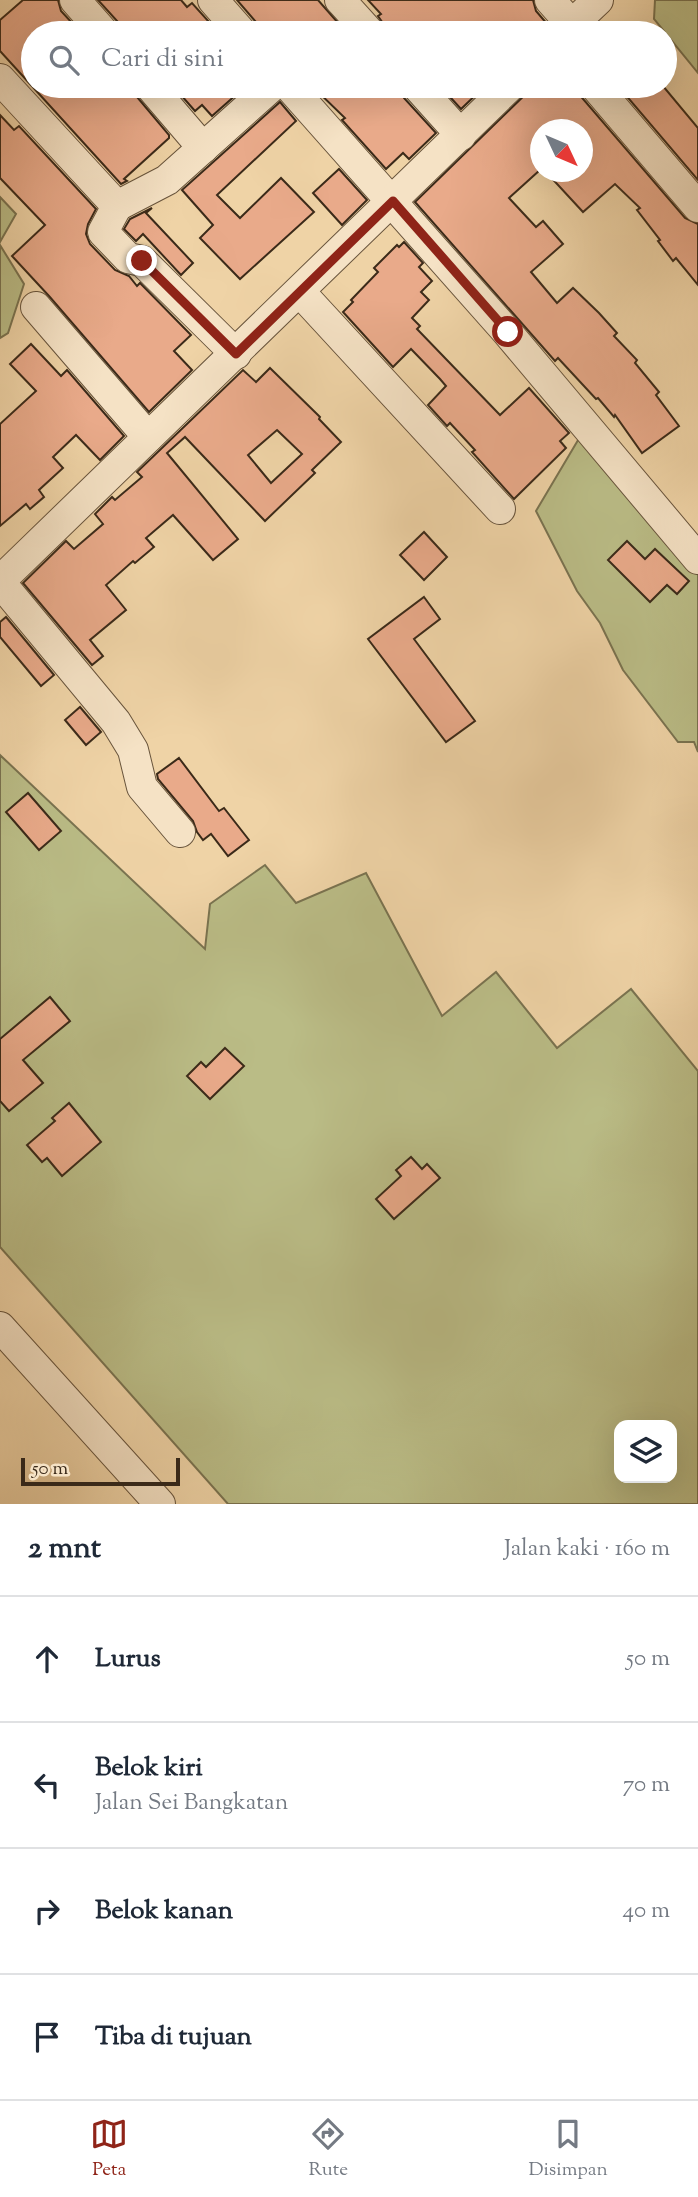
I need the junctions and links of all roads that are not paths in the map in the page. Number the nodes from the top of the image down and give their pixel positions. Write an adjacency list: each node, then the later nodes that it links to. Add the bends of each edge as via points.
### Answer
1 (75, 0): 6 (street)
2 (213, 0): 7 (street)
3 (340, 0): 8 (street)
4 (550, 0): 9 (street)
5 (598, 0): 10 (street)
6 (93, 21)
7 (231, 21)
8 (359, 21)
9 (562, 21)
10 (576, 21)
11 (0, 79): 21 (street)
12 (160, 98): 19 (street)
13 (259, 98): 19 (street)
14 (300, 98): 20 (street)
15 (428, 98): 18 (street)
16 (498, 98): 18 (street)
17 (605, 98): 22 (street)
18 (461, 135): 20 (street)
19 (203, 148): 21 (street, via 167,180)
20 (393, 201): 23 (street); 28 (street)
21 (117, 206): 25 (street, via 103,232 128,257 142,261)
22 (698, 208)
23 (300, 292): 25 (street); 27 (street)
24 (36, 307): 26 (street)
25 (236, 354): 26 (street)
26 (148, 437): 29 (street)
27 (500, 509)
28 (698, 559)
29 (0, 581): 30 (street, via 116,722 133,750 142,787)
30 (180, 832)
31 (0, 1326): 32 (street)
32 (160, 1504)

